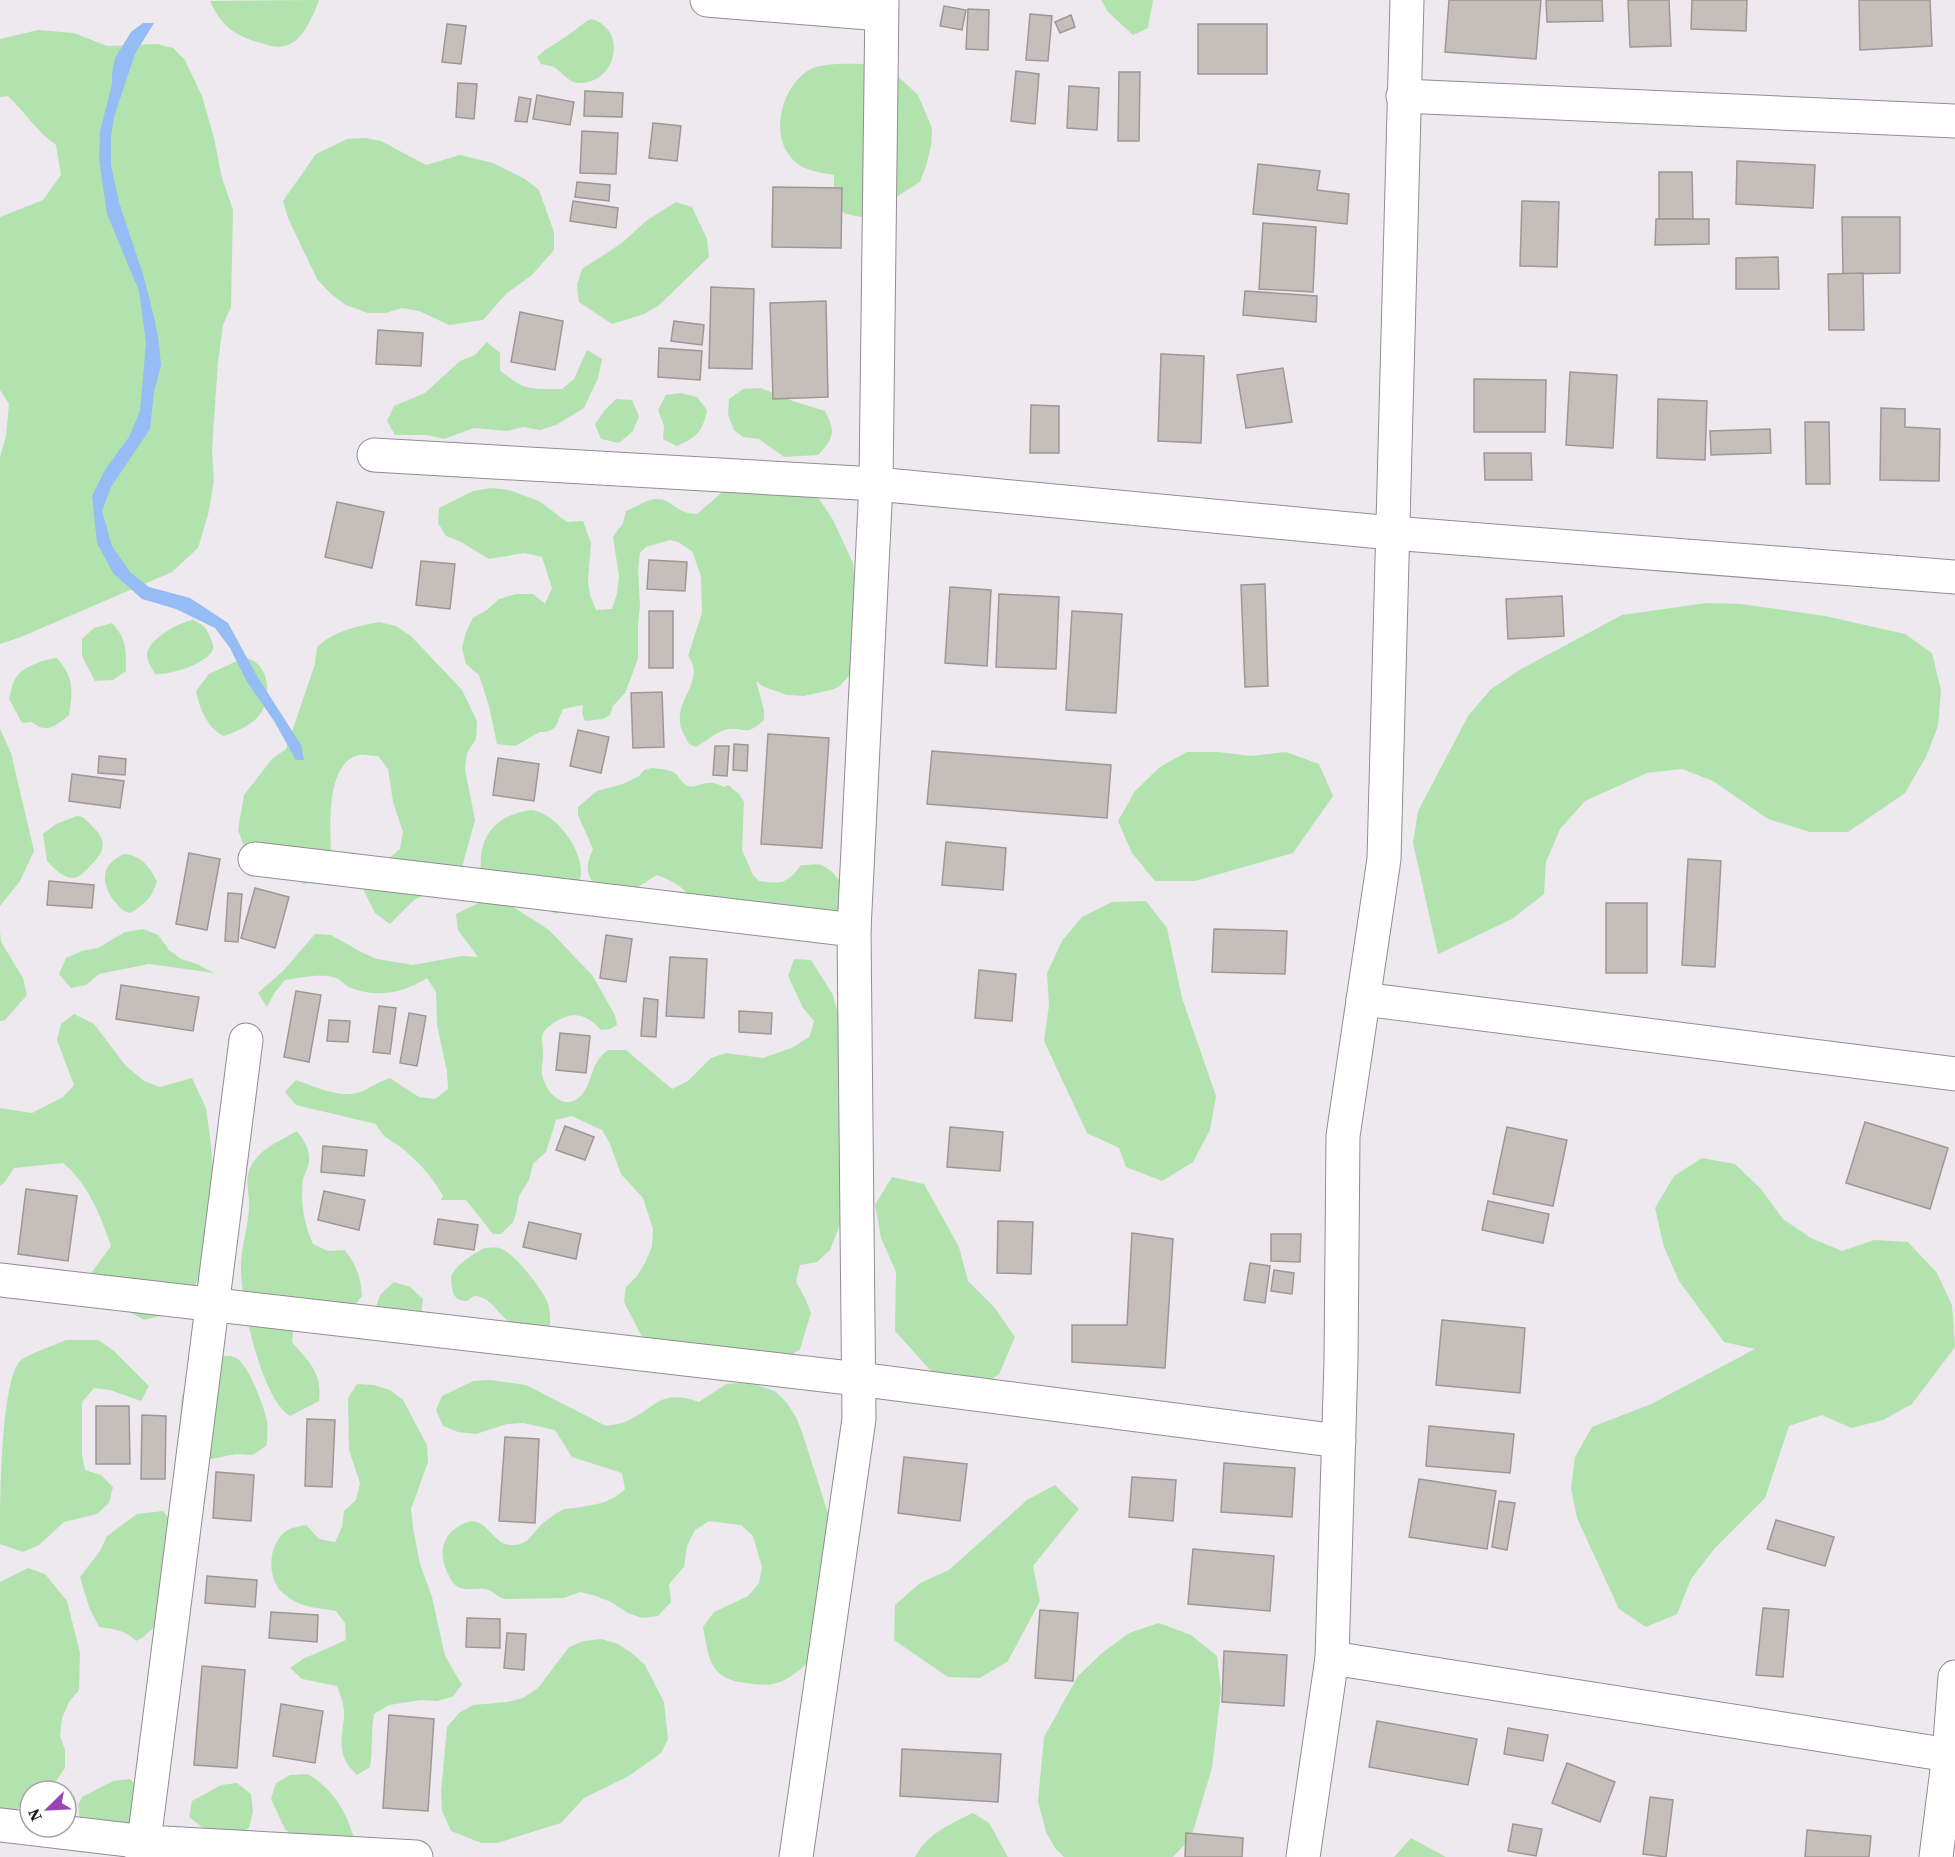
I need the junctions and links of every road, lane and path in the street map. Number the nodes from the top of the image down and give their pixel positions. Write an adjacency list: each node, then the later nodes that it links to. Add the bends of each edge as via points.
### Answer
1 (707, 0): 3 (street)
2 (1407, 0): 4 (street)
3 (882, 7): 7 (street)
4 (1403, 96): 5 (street); 8 (street)
5 (1955, 121)
6 (374, 455): 7 (street)
7 (876, 484): 8 (street); 11 (street)
8 (1392, 533): 9 (street); 12 (street, via 1384,859)
9 (1955, 577)
10 (255, 859): 11 (street)
11 (854, 930): 17 (street)
12 (1363, 999): 14 (street); 18 (street, via 1343,1136)
13 (246, 1040): 16 (street)
14 (1955, 1074)
15 (0, 1280): 16 (street)
16 (212, 1304): 17 (street); 23 (street)
17 (858, 1379): 18 (street); 25 (street, via 859,1419)
18 (1339, 1441): 19 (street)
19 (1332, 1658): 21 (street); 26 (street)
20 (1955, 1677): 21 (street)
21 (1952, 1755): 27 (street)
22 (0, 1826): 23 (street)
23 (144, 1849): 24 (street)
24 (416, 1857)
25 (796, 1857)
26 (1303, 1857)
27 (1936, 1857)

